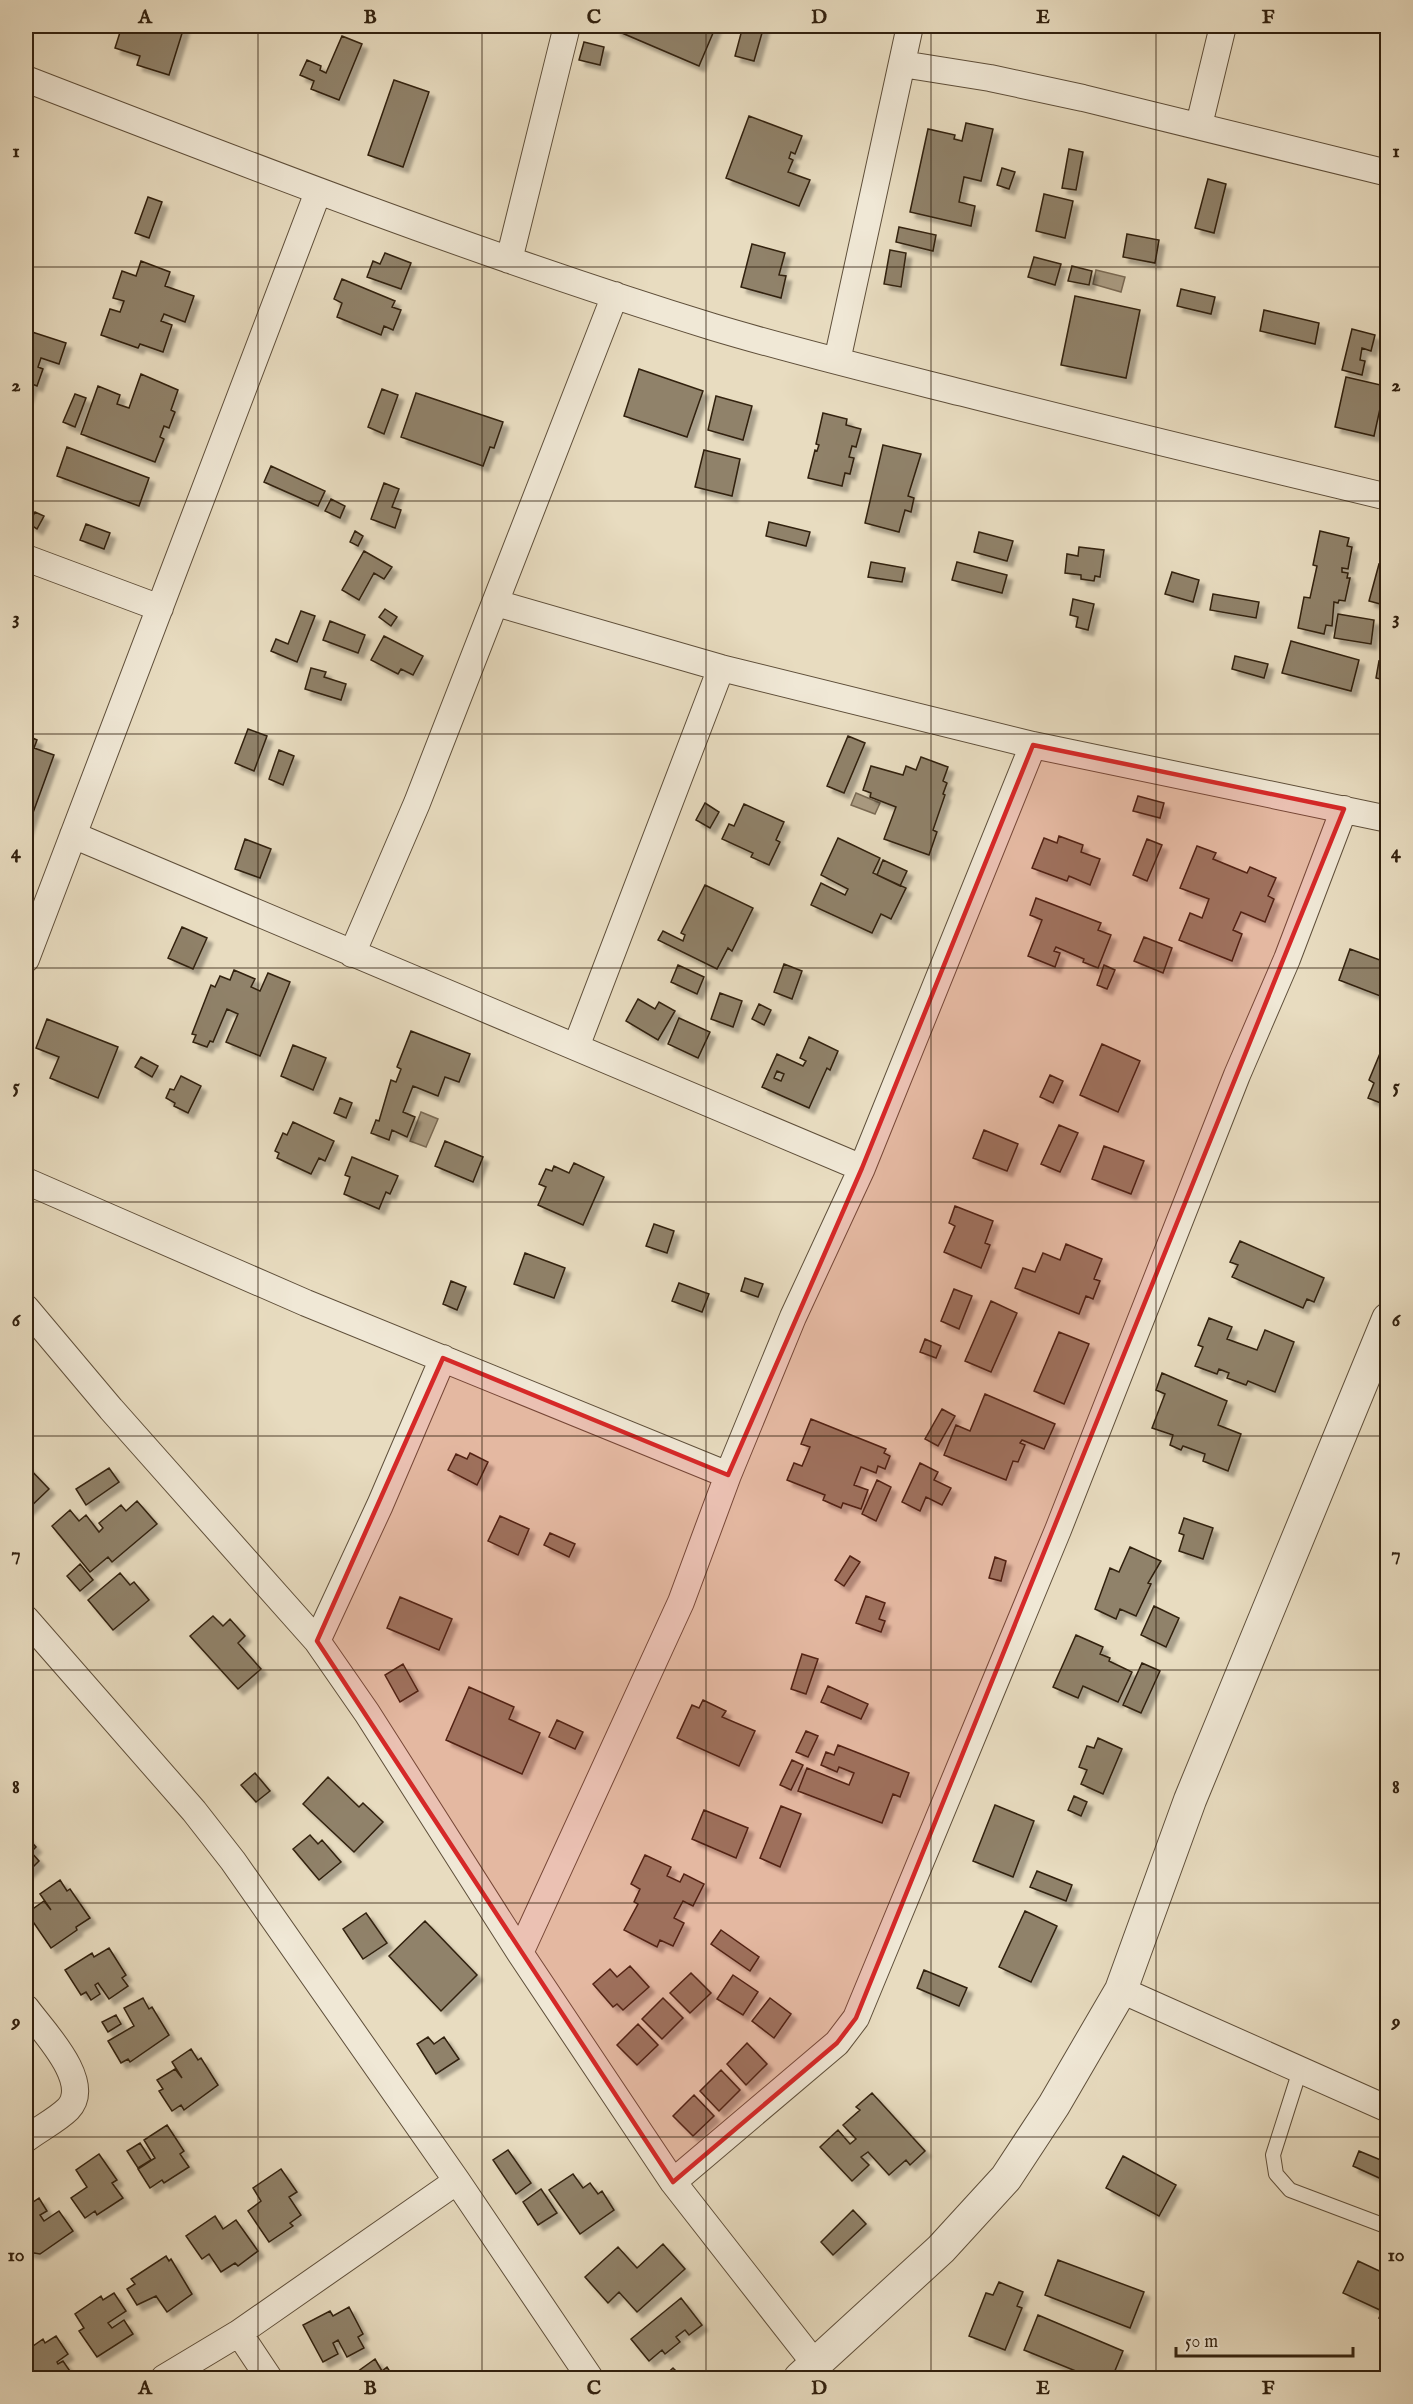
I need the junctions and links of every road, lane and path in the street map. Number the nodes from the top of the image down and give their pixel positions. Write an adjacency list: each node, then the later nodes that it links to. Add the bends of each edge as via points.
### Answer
1 (567, 26): 9 (street)
2 (910, 26): 4 (street)
3 (1223, 26): 6 (street)
4 (902, 64): 6 (street, via 990,78); 11 (street)
5 (26, 79): 8 (street)
6 (1199, 125): 7 (street)
7 (1388, 173)
8 (318, 192): 9 (street); 15 (street)
9 (509, 260): 10 (street)
10 (615, 295): 11 (street); 14 (street)
11 (837, 361): 12 (street)
12 (1388, 497)
13 (26, 558): 15 (street)
14 (496, 603): 16 (street); 22 (street)
15 (160, 608): 20 (street)
16 (721, 668): 17 (street); 24 (street)
17 (1033, 746): 18 (street); 25 (street)
18 (1344, 809): 19 (street); 40 (street, via 1058,1530 856,2018 837,2043)
19 (1388, 819)
20 (73, 835): 21 (street); 22 (street)
21 (35, 905): 23 (street)
22 (352, 954): 24 (street)
23 (26, 959)
24 (576, 1047): 25 (street)
25 (862, 1167): 30 (street)
26 (26, 1180): 29 (street, via 222,1267)
27 (26, 1308): 32 (street)
28 (1388, 1319): 34 (street, via 1190,1800)
29 (443, 1358): 30 (street); 32 (street)
30 (728, 1474): 33 (street, via 681,1602)
31 (26, 1619): 39 (street, via 226,1852)
32 (316, 1641): 33 (street, via 416,1788)
33 (520, 1953): 40 (street)
34 (1121, 1990): 36 (street); 43 (street, via 1006,2178 941,2249)
35 (26, 2008): 38 (street, via 68,2066 76,2087 69,2109)
36 (1300, 2070): 37 (street); 41 (lane, via 1273,2155 1276,2174 1290,2190)
37 (1388, 2109)
38 (26, 2139)
39 (457, 2181): 42 (street); 46 (street)
40 (673, 2182): 43 (street)
41 (1388, 2227)
42 (239, 2332): 44 (street); 45 (street)
43 (808, 2372)
44 (164, 2379)
45 (269, 2379)
46 (590, 2379)

